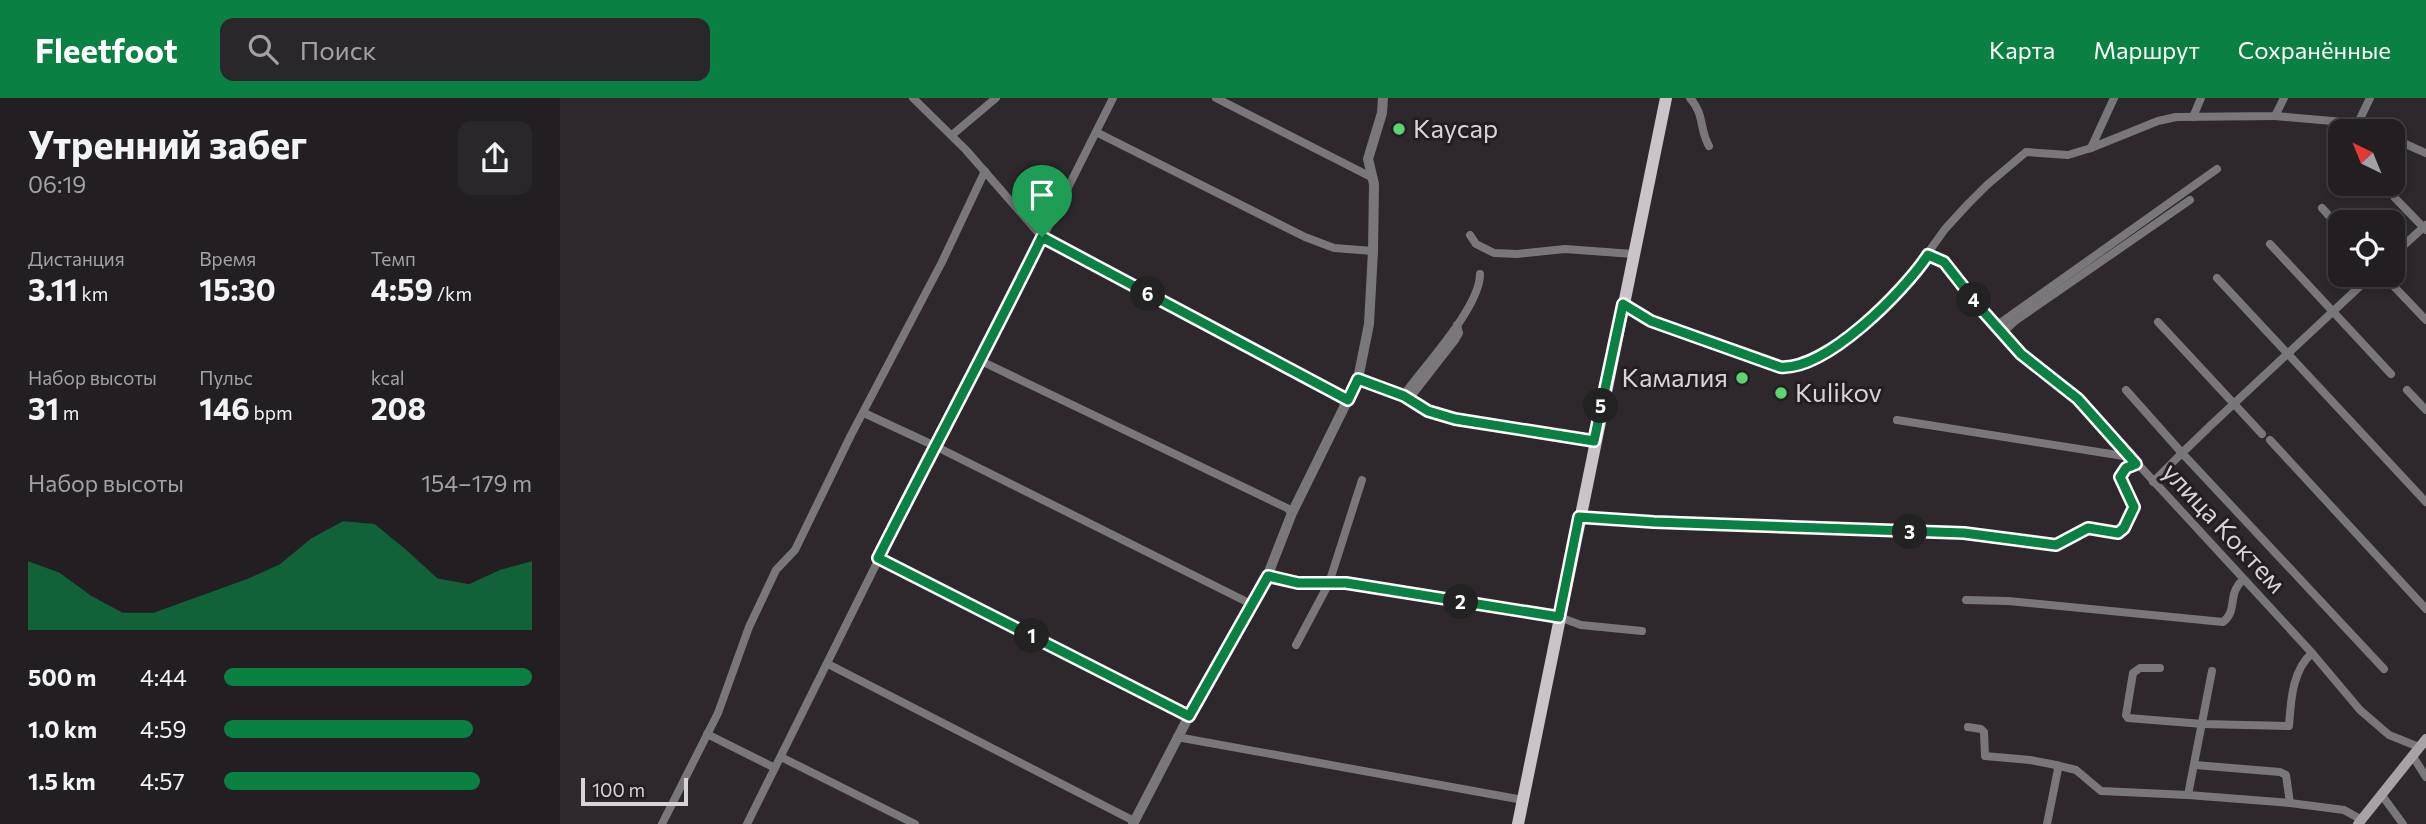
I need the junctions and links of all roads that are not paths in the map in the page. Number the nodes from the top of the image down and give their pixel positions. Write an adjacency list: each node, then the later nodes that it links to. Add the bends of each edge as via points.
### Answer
1 (913, 98): 17 (street)
2 (996, 98): 17 (street)
3 (1113, 98): 16 (street)
4 (1216, 98): 24 (street)
5 (1383, 98): 24 (street, via 1368,159)
6 (1666, 98): 35 (main road)
7 (1690, 98): 19 (street, via 1702,117)
8 (2113, 98): 20 (street)
9 (2202, 98): 13 (street)
10 (2284, 98): 12 (street)
11 (2370, 98): 14 (street)
12 (2275, 116): 13 (street); 15 (street)
13 (2193, 117): 20 (street, via 2158,121)
14 (2360, 119)
15 (2328, 121)
16 (1097, 132): 31 (street); 34 (street, via 1305,237 1334,248)
17 (952, 135): 23 (street)
18 (2405, 144): 21 (street)
19 (1709, 146)
20 (2091, 148): 36 (street, via 2068,155 2026,152 2019,156 1945,229)
21 (2426, 153)
22 (2217, 169): 45 (street)
23 (985, 171): 31 (street); 56 (street)
24 (1373, 177): 34 (street)
25 (2395, 198): 29 (street)
26 (2190, 200): 45 (street)
27 (2322, 208): 28 (street)
28 (2328, 215)
29 (2425, 227): 33 (street)
30 (1470, 235): 35 (street, via 1476,244 1494,253 1565,249)
31 (1042, 237): 47 (street); 53 (street)
32 (2270, 244): 42 (street)
33 (2405, 245)
34 (1373, 251): 49 (street, via 1369,324)
35 (1633, 254): 41 (main road)
36 (1928, 255): 41 (street, via 1908,282 1849,337 1813,361 1790,368 1651,321); 45 (street, улица Коктем, via 1944,262)
37 (1480, 274): 52 (street, via 1457,325)
38 (2217, 278): 46 (street)
39 (2359, 287): 42 (street)
40 (2394, 287): 43 (street)
41 (1623, 304): 60 (main road)
42 (2333, 312): 46 (street); 48 (street)
43 (2426, 320)
44 (2158, 322): 54 (street)
45 (1999, 329): 63 (street, улица Коктем, via 2021,354 2078,399)
46 (2288, 355): 54 (street); 66 (street)
47 (981, 361): 61 (street); 67 (street)
48 (2392, 374)
49 (1358, 379): 52 (street); 53 (street)
50 (2126, 390): 62 (street)
51 (2407, 390): 55 (street)
52 (1406, 397): 60 (street, via 1428,411 1455,419)
53 (1348, 400): 67 (street)
54 (2234, 402): 58 (street); 62 (street)
55 (2426, 410)
56 (864, 413): 61 (street); 87 (street, via 795,550 776,570)
57 (1897, 420): 63 (street)
58 (2262, 434)
59 (2270, 440): 75 (street)
60 (1594, 441): 68 (main road)
61 (935, 446): 69 (street); 74 (street)
62 (2182, 453): 65 (street); 82 (street)
63 (2133, 461): 65 (street, улица Коктем); 68 (street, via 2120,477 2134,507 2121,531 2088,528 2056,545 1964,533)
64 (1362, 480): 72 (street)
65 (2152, 482): 71 (street, улица Коктем)
66 (2426, 502)
67 (1292, 513): 70 (street)
68 (1579, 517): 76 (main road)
69 (878, 558): 80 (street); 84 (street)
70 (1268, 576): 72 (street, via 1298,583); 74 (street)
71 (2244, 580): 73 (street, via 2234,590 2230,615 2224,622); 79 (street, улица Коктем)
72 (1329, 583): 76 (street); 78 (street)
73 (1966, 600)
74 (1253, 605): 84 (street)
75 (2426, 609)
76 (1559, 617): 77 (street, via 1581,625); 97 (main road)
77 (1642, 631)
78 (1296, 645)
79 (2312, 653): 85 (street, via 2300,664 2289,726); 89 (street, улица Коктем, via 2360,710 2389,735)
80 (828, 664): 90 (street); 100 (street)
81 (2160, 668): 85 (street, via 2140,668 2133,673 2127,716)
82 (2384, 669)
83 (2212, 671): 85 (street)
84 (1189, 716): 88 (street)
85 (2203, 724): 92 (street)
86 (1968, 727): 91 (street, via 1984,732 1985,756)
87 (707, 734): 93 (street); 101 (street)
88 (1177, 737): 97 (street); 100 (street)
89 (2421, 746): 94 (street); 95 (main road)
90 (781, 757): 93 (street); 103 (street)
91 (2056, 765): 96 (street, via 2076,770 2101,791); 105 (street)
92 (2194, 765): 96 (street); 98 (street, via 2280,772 2286,775)
93 (775, 768): 102 (street)
94 (2426, 778)
95 (2381, 794): 99 (main road); 106 (street)
96 (2188, 795): 98 (street)
97 (1522, 800): 104 (main road)
98 (2290, 803): 99 (street, via 2344,810)
99 (2360, 822)
100 (1133, 823)
101 (662, 824)
102 (747, 824)
103 (915, 824)
104 (1518, 824)
105 (2047, 824)
106 (2403, 824)

